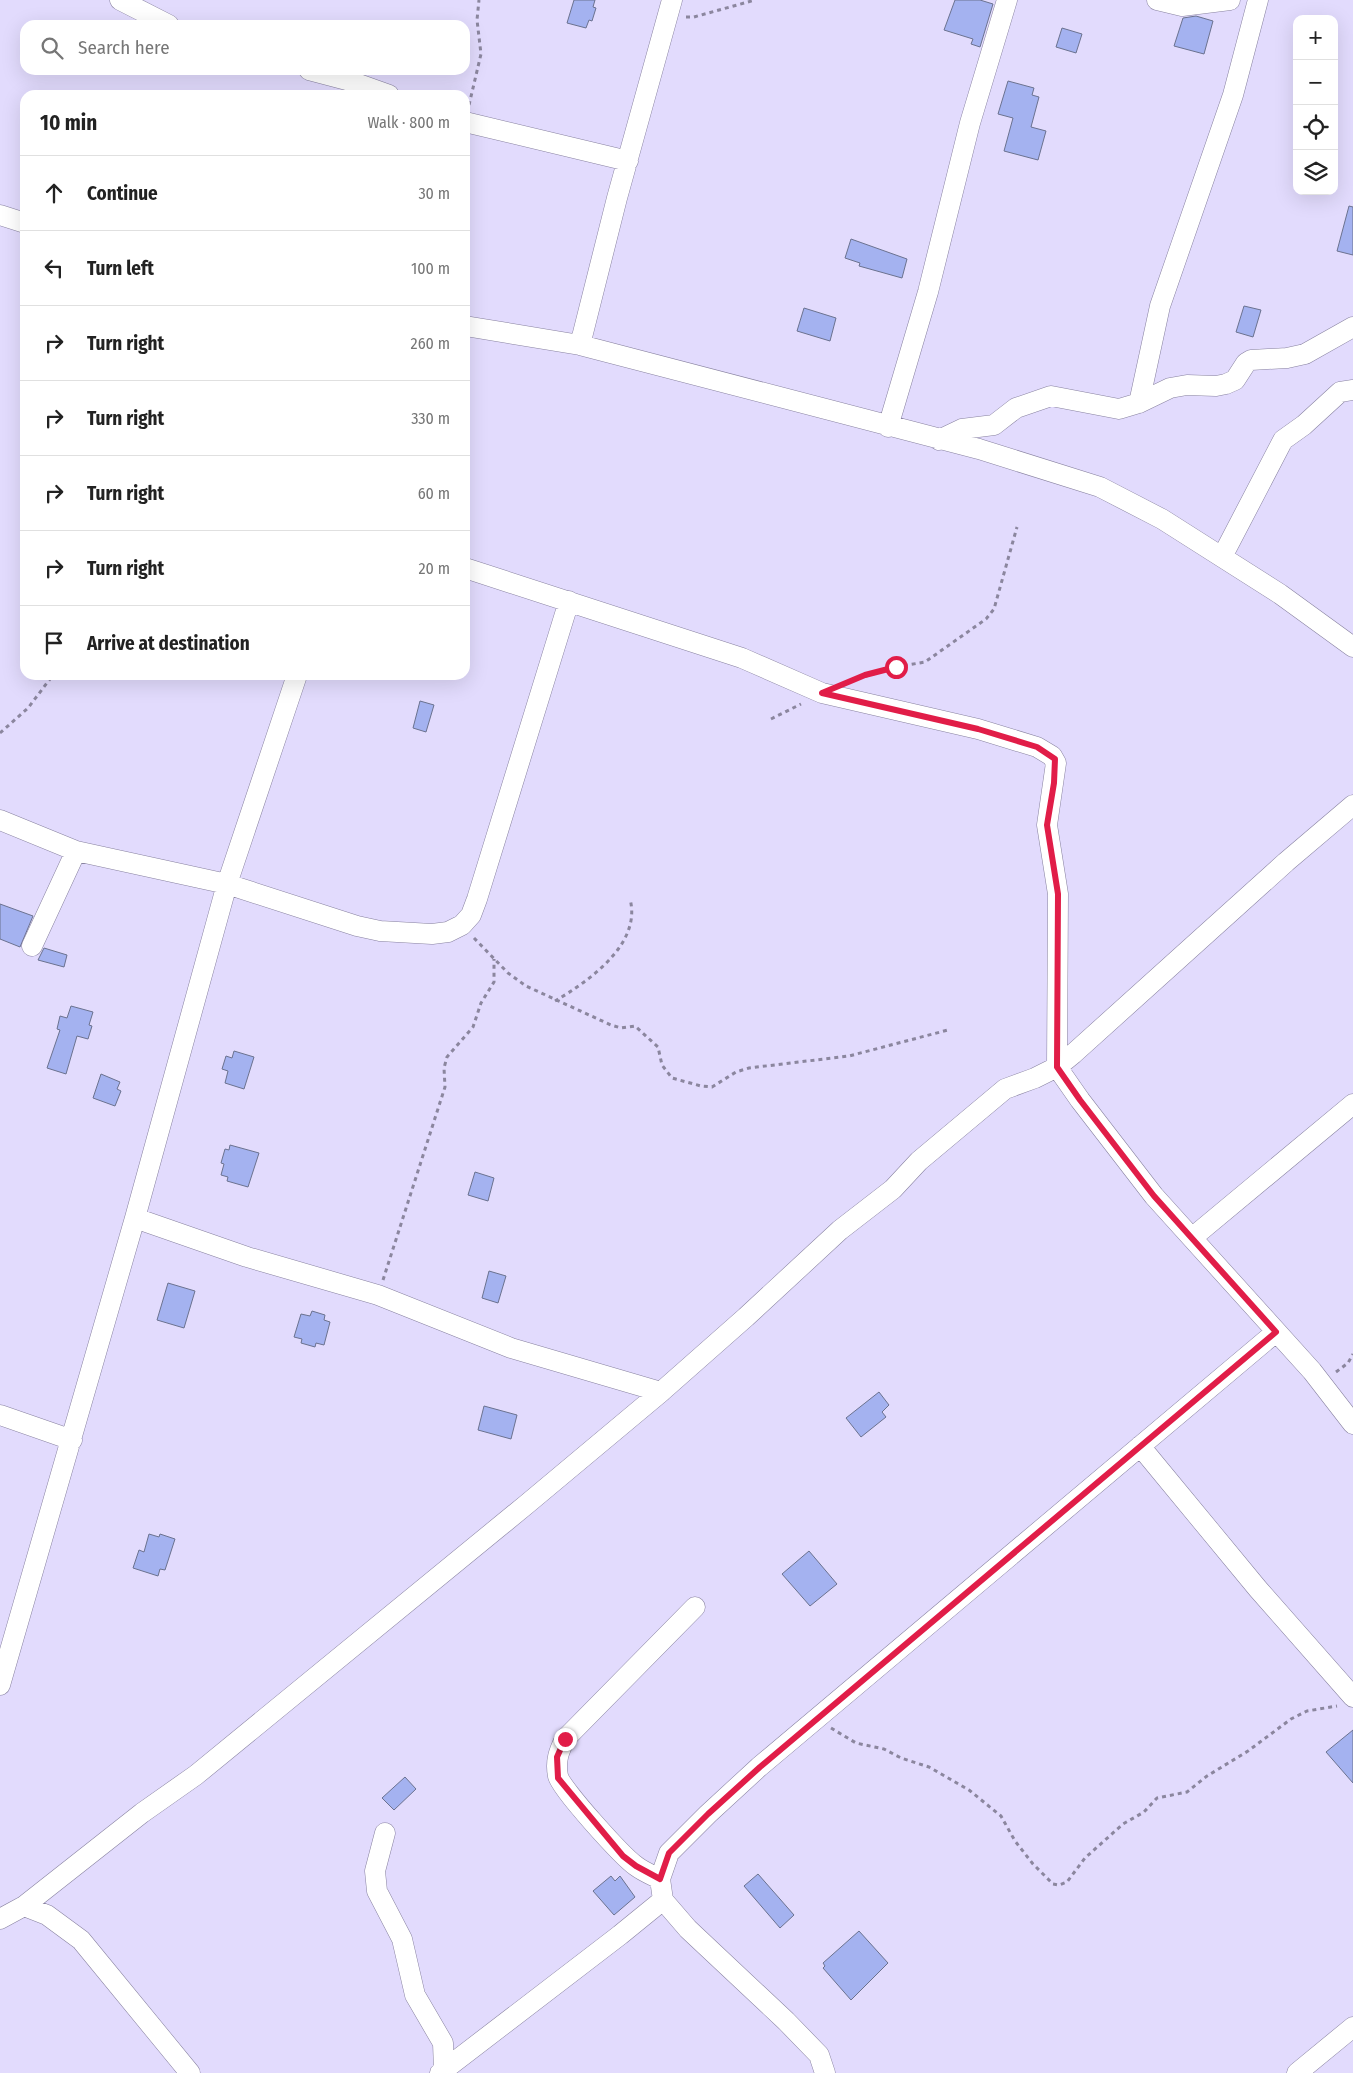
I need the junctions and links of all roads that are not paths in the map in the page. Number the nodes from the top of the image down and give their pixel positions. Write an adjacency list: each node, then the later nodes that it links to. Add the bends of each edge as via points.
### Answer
1 (120, 0): 7 (street)
2 (1007, 0): 19 (street, via 970,123 928,292)
3 (1157, 0): 4 (street, via 1182,6)
4 (1230, 0)
5 (1258, 0): 18 (street, via 1233,95 1160,306)
6 (670, 7): 11 (street)
7 (159, 20)
8 (328, 75): 9 (street)
9 (375, 90)
10 (470, 123): 11 (street)
11 (628, 161): 16 (street)
12 (0, 215): 13 (street)
13 (20, 223)
14 (470, 327): 16 (street)
15 (1353, 327): 18 (street, via 1305,354 1251,360 1235,380 1226,384 1170,388)
16 (580, 346): 19 (street)
17 (1353, 390): 21 (street, via 1340,392 1283,440)
18 (1139, 403): 20 (street, via 1119,409 1051,396 1016,408 994,425 962,429)
19 (888, 427): 20 (street)
20 (939, 440): 21 (street, via 979,449 1100,487 1162,519)
21 (1222, 557): 24 (street)
22 (470, 570): 23 (street)
23 (569, 601): 29 (street, via 477,900 471,915 462,925 448,932 432,934 380,931); 31 (street, via 742,658 822,693 978,729 1037,747 1055,759 1047,825 1058,894)
24 (1353, 647)
25 (295, 680): 29 (street)
26 (1353, 805): 31 (street)
27 (0, 820): 28 (street)
28 (76, 851): 29 (street); 30 (street)
29 (226, 884): 33 (street)
30 (32, 946)
31 (1057, 1067): 34 (street, via 1154,1196); 36 (street, via 1005,1089 919,1161 893,1189 840,1230)
32 (1353, 1104): 34 (street)
33 (135, 1218): 36 (street, via 247,1257 378,1296 511,1348); 39 (street)
34 (1193, 1237): 35 (street)
35 (1276, 1332): 38 (street); 40 (street)
36 (660, 1392): 47 (street, via 263,1721)
37 (0, 1415): 39 (street)
38 (1353, 1424)
39 (72, 1440): 42 (street)
40 (1140, 1446): 43 (street); 45 (street, via 715,1807 669,1853)
41 (694, 1607): 45 (street, via 565,1739 557,1757 558,1778 584,1810 623,1856)
42 (0, 1686)
43 (1347, 1701)
44 (385, 1832): 50 (street, via 375,1871 377,1892 402,1939 415,1995 443,2043)
45 (660, 1879): 46 (street)
46 (663, 1900): 50 (street); 52 (street, via 688,1929 813,2048)
47 (24, 1906): 48 (street); 51 (street, via 47,1914 80,1940)
48 (0, 1919)
49 (1353, 2027): 53 (street)
50 (443, 2072)
51 (190, 2073)
52 (825, 2073)
53 (1297, 2073)

